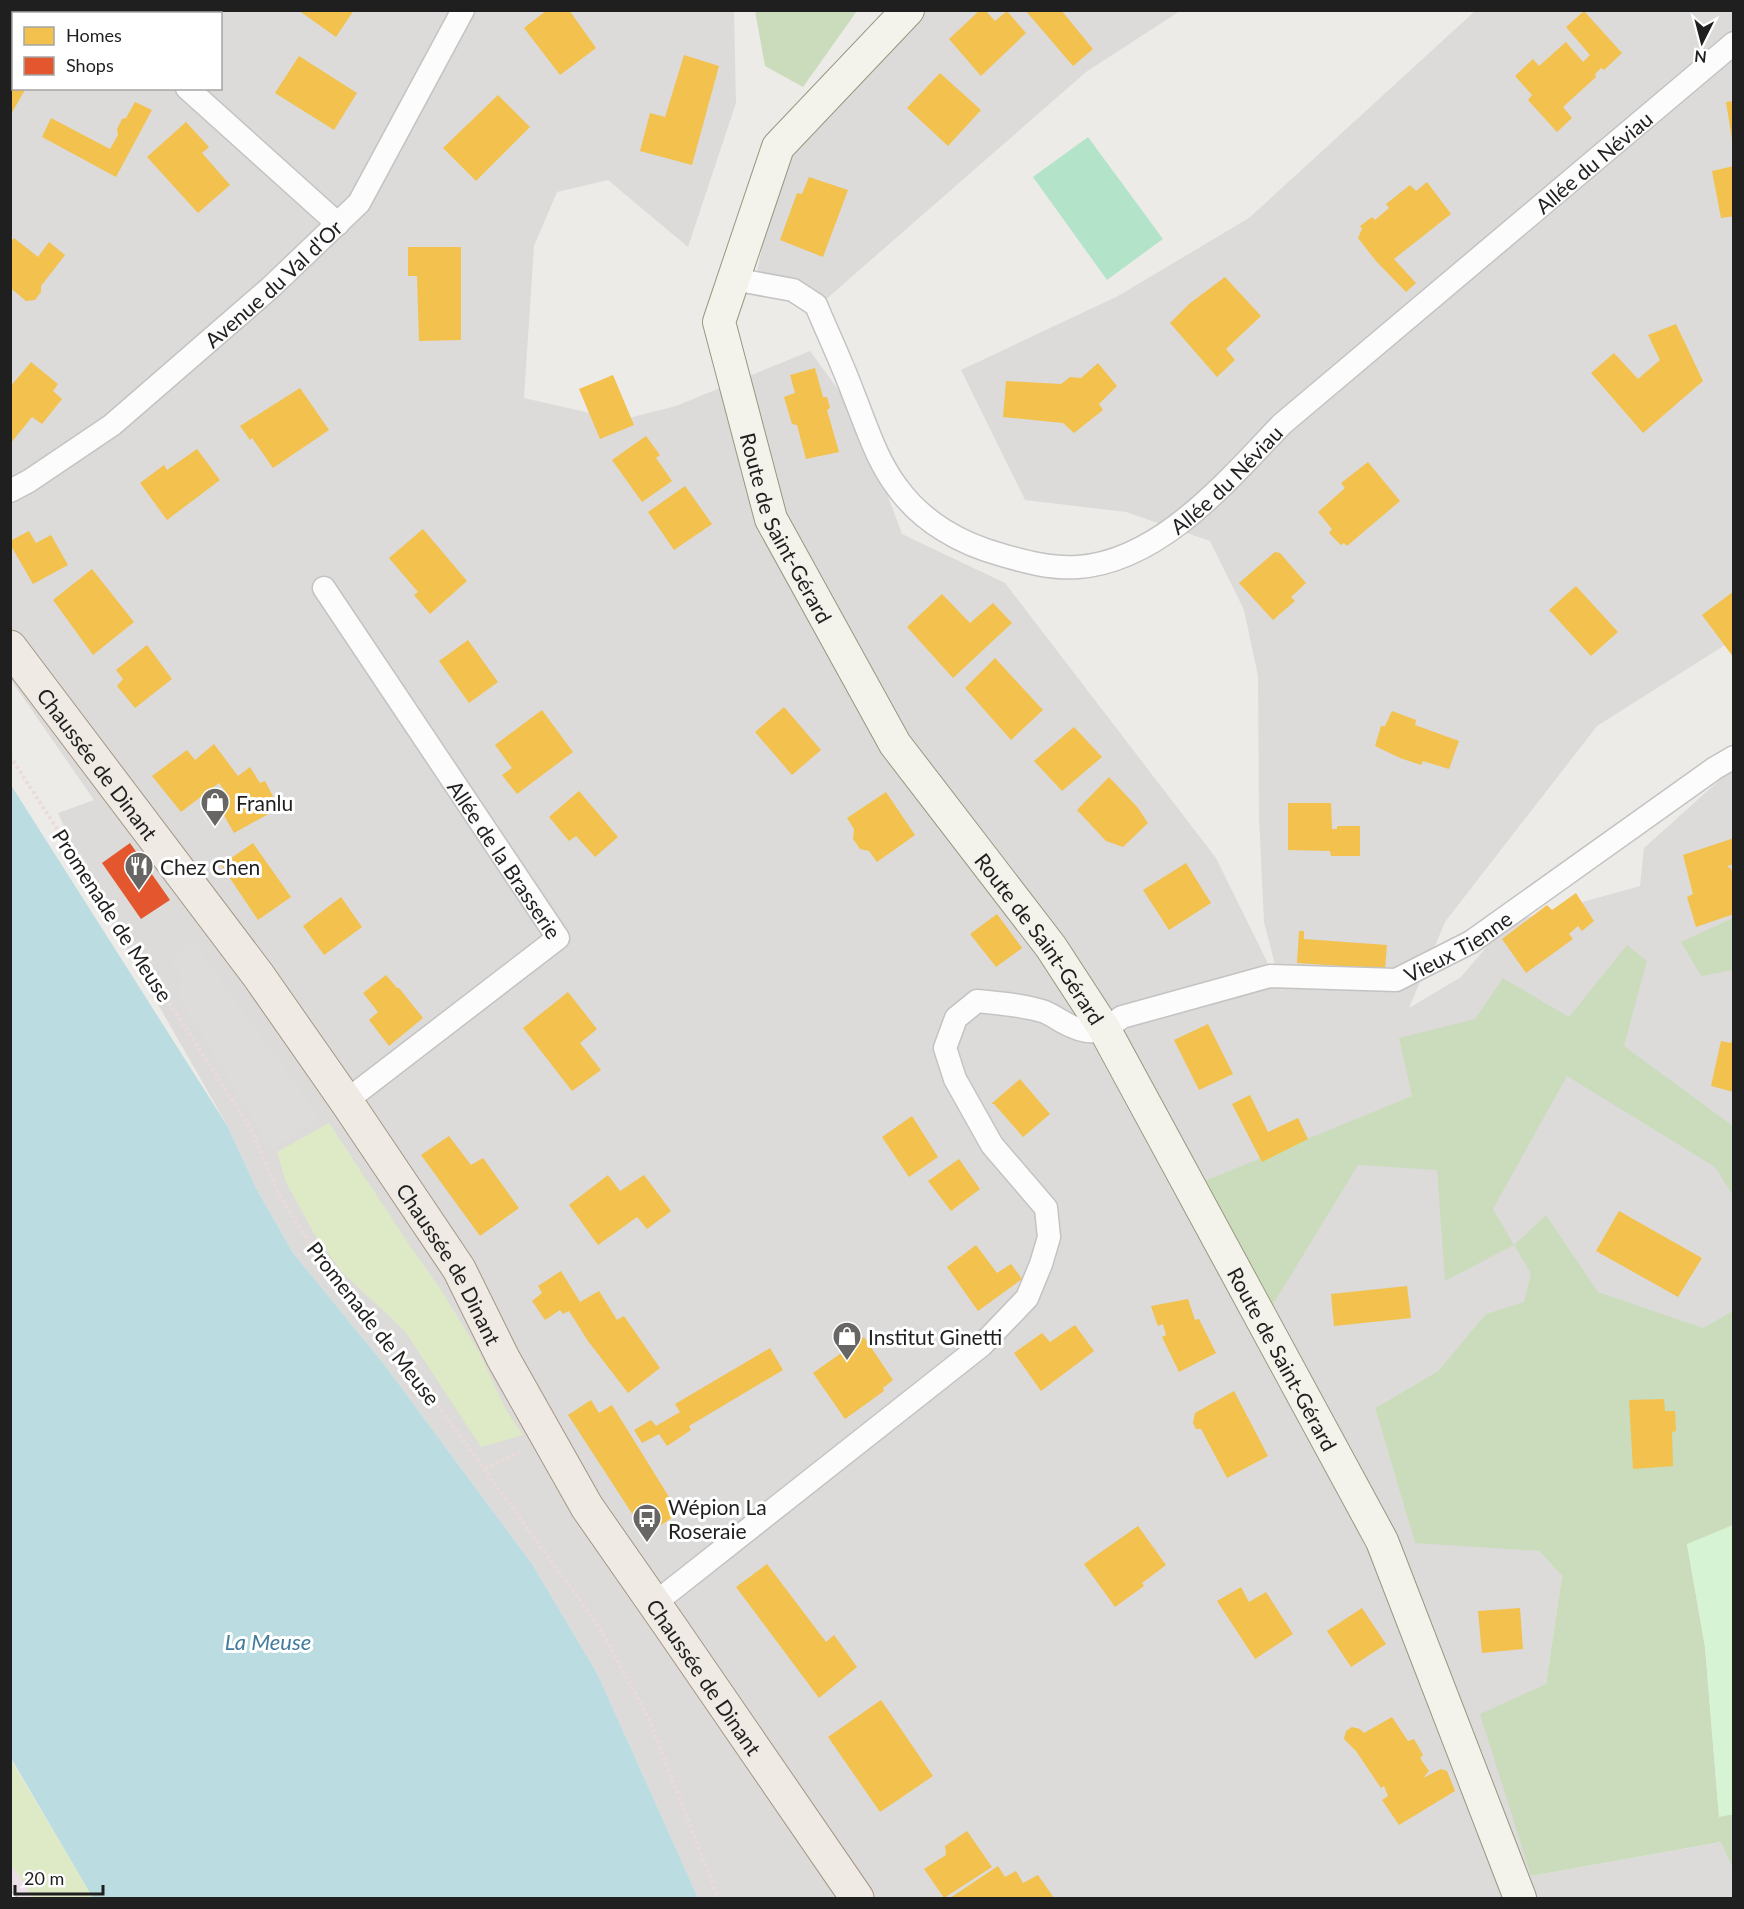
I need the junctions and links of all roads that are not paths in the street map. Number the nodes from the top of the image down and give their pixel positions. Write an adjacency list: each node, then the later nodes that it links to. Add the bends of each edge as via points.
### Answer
1 (463, 10): 5 (street, Avenue du Val d'Or, via 359,203)
2 (908, 10): 6 (main road, Route de Saint-Gérard, via 778,147)
3 (1734, 43): 6 (street, Allée du Néviau, via 1282,424 1238,470 1165,535 1117,559 1078,567 1012,558 981,550 923,516 897,488 880,461 816,305 793,290)
4 (189, 90): 5 (street)
5 (338, 224): 7 (street, Avenue du Val d'Or, via 112,425)
6 (733, 279): 11 (main road, Route de Saint-Gérard, via 719,322 771,519 895,744 1051,946)
7 (10, 491)
8 (324, 588): 12 (street, Allée de la Brasserie, via 558,938)
9 (10, 647): 12 (main road, Chaussée de Dinant, via 258,975)
10 (1734, 757): 11 (street, Vieux Tienne, via 1471,942 1396,980 1270,976 1122,1017)
11 (1105, 1030): 13 (street, via 1088,1032 1045,1012 977,1001 956,1018 945,1048 955,1079 992,1145 1046,1208 1049,1237 1027,1298 982,1345); 15 (main road, Route de Saint-Gérard, via 1383,1541)
12 (346, 1101): 13 (main road, Chaussée de Dinant, via 459,1269 503,1358 587,1507)
13 (655, 1603): 14 (main road, Chaussée de Dinant)
14 (856, 1899)
15 (1520, 1899)

